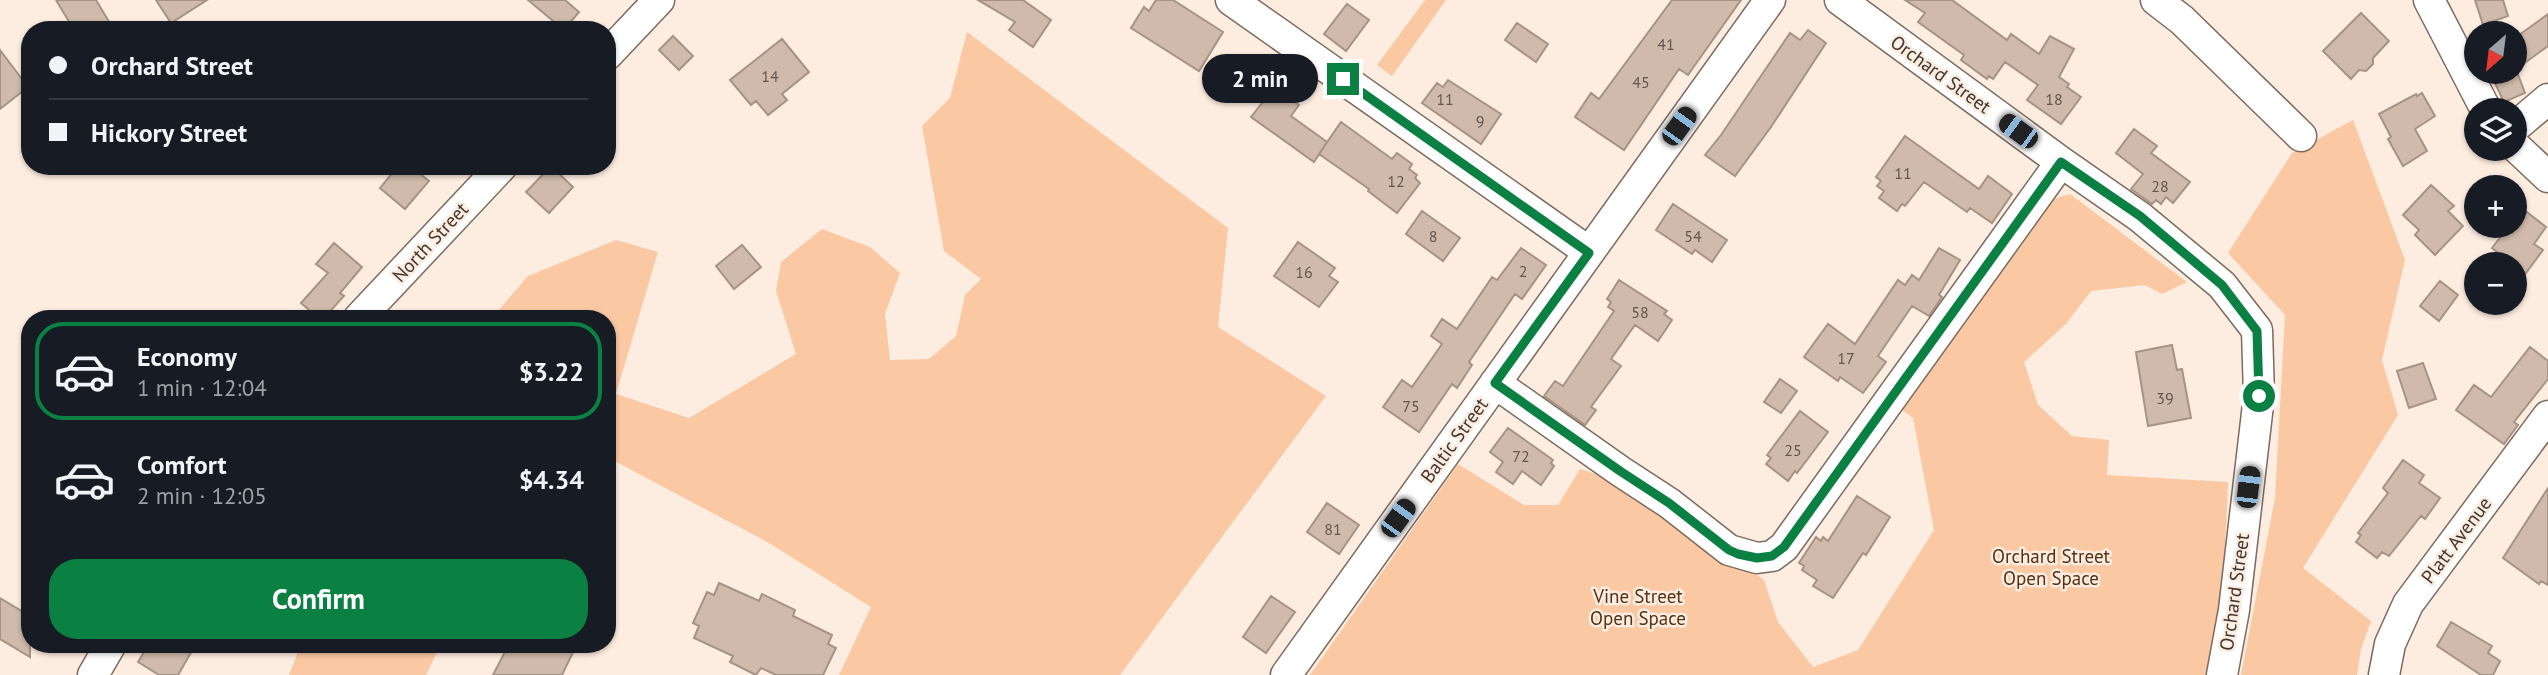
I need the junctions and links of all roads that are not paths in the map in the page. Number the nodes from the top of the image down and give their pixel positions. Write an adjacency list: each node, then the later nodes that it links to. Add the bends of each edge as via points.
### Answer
1 (659, 0): 7 (street)
2 (1231, 0): 16 (street)
3 (1770, 0): 16 (street, Baltic Street)
4 (1840, 0): 13 (street, Orchard Street)
5 (2156, 0): 11 (street)
6 (2429, 0): 8 (street)
7 (616, 45)
8 (2480, 98)
9 (2548, 99): 10 (street)
10 (2527, 117)
11 (2301, 136)
12 (2527, 157): 15 (street)
13 (2061, 162): 18 (street, via 1784,547 1772,556 1749,557 1729,550); 23 (street, Orchard Street, via 2140,216 2222,285 2257,331 2259,396)
14 (494, 175): 17 (street, North Street)
15 (2548, 177)
16 (1589, 253): 18 (street, Baltic Street)
17 (367, 310)
18 (1495, 383): 22 (street, Baltic Street)
19 (2548, 416): 24 (street, Platt Avenue, via 2409,604 2390,644)
20 (106, 653): 21 (street)
21 (93, 675)
22 (1286, 675)
23 (2222, 675)
24 (2384, 675)

